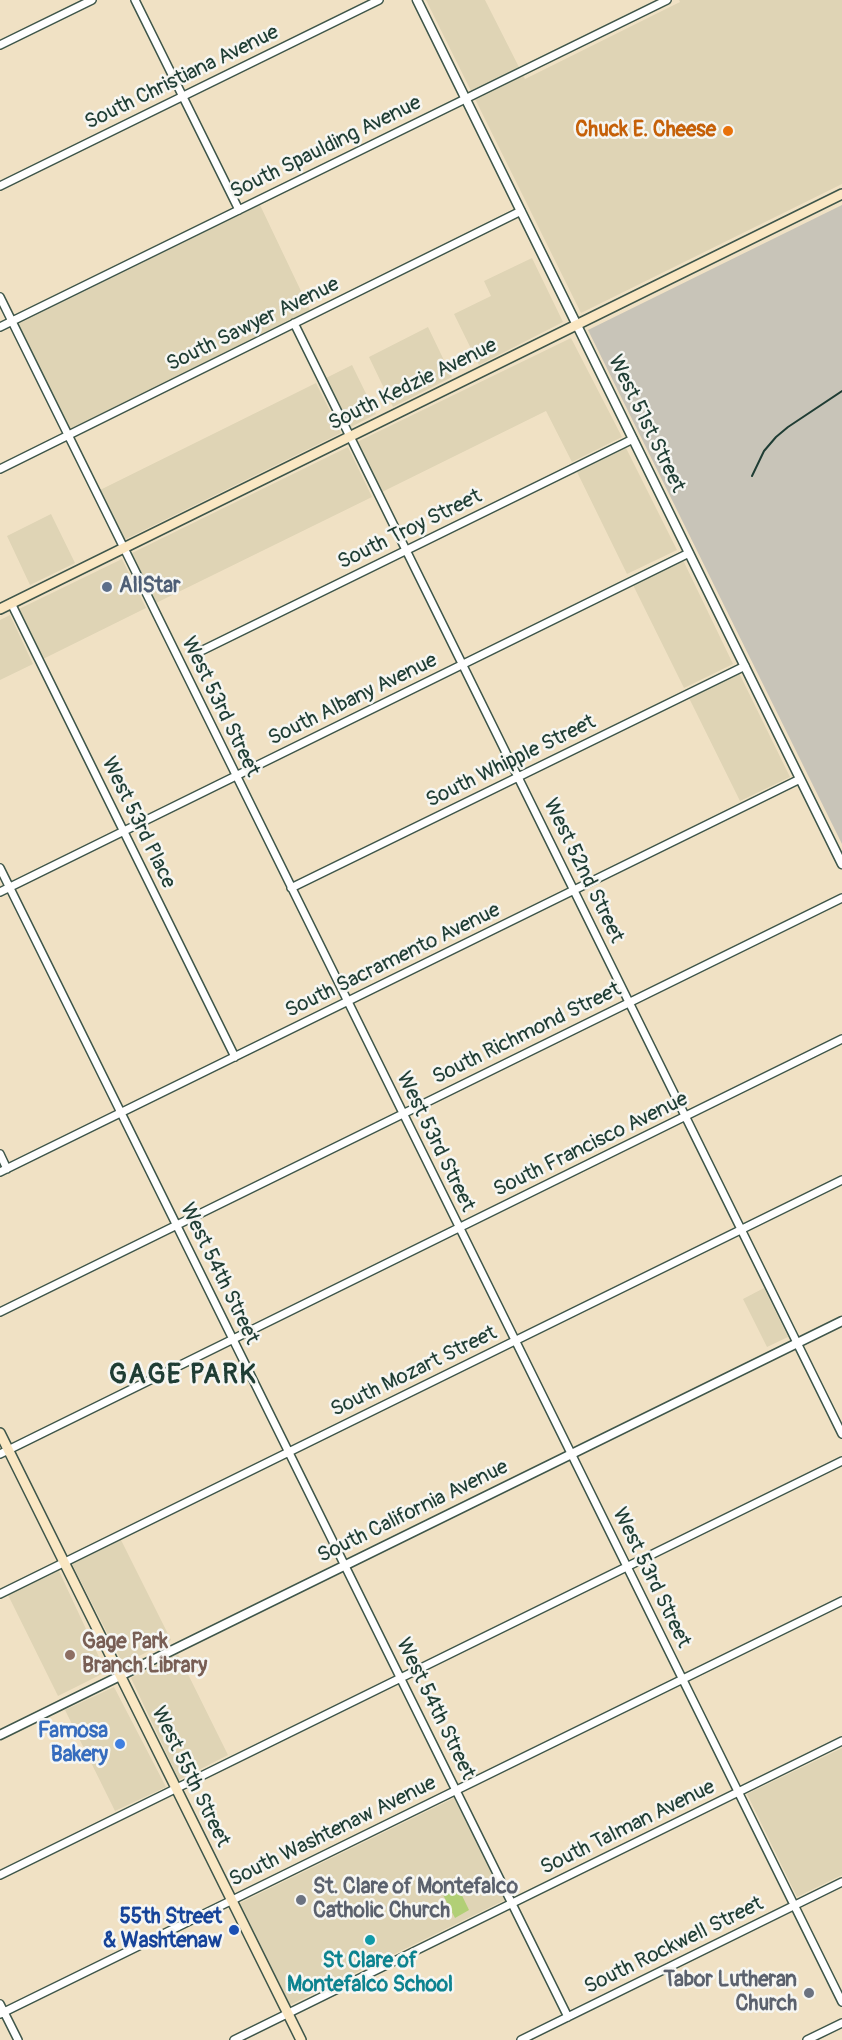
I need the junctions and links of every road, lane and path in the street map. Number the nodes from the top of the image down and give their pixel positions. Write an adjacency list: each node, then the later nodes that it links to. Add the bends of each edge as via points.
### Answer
1 (92, 0): 6 (street)
2 (135, 0): 7 (street)
3 (379, 0): 7 (street, South Christiana Avenue)
4 (417, 0): 8 (street, West 51st Street)
5 (668, 0): 8 (street, South Spaulding Avenue)
6 (0, 45)
7 (183, 96): 9 (street, South Christiana Avenue); 11 (street)
8 (465, 98): 11 (street, South Spaulding Avenue); 12 (street, West 51st Street)
9 (0, 186)
10 (842, 194): 16 (main road, South Kedzie Avenue)
11 (238, 210): 14 (street, South Spaulding Avenue)
12 (521, 211): 15 (street, South Sawyer Avenue); 16 (street, West 51st Street)
13 (0, 297): 14 (street, West 53rd Street)
14 (12, 321): 17 (street, South Spaulding Avenue); 18 (street, West 53rd Street)
15 (294, 323): 18 (street, South Sawyer Avenue); 19 (street, West 52nd Street)
16 (576, 324): 19 (main road, South Kedzie Avenue); 20 (street, West 51st Street)
17 (0, 327)
18 (68, 435): 21 (street, South Sawyer Avenue); 22 (street, West 53rd Street)
19 (350, 436): 22 (main road, South Kedzie Avenue); 23 (street, West 52nd Street)
20 (633, 439): 23 (street, South Troy Street); 24 (street, West 51st Street)
21 (0, 468)
22 (123, 548): 25 (main road, South Kedzie Avenue); 30 (street, West 53rd Street)
23 (406, 551): 27 (street, South Troy Street); 28 (street, West 52nd Street)
24 (689, 553): 28 (street, South Albany Avenue); 29 (street, West 51st Street)
25 (11, 603): 26 (main road, South Kedzie Avenue); 33 (street, West 53rd Place)
26 (0, 609)
27 (201, 651)
28 (462, 664): 30 (street, South Albany Avenue); 31 (street, West 52nd Street)
29 (745, 666): 31 (street, South Whipple Street); 32 (street, West 51st Street)
30 (236, 776): 33 (street, South Albany Avenue); 37 (street, West 53rd Street)
31 (518, 777): 37 (street, South Whipple Street); 38 (street, West 52nd Street)
32 (800, 779): 34 (street, West 51st Street); 38 (street, South Sacramento Avenue)
33 (124, 831): 36 (street, South Albany Avenue); 44 (street, West 53rd Place)
34 (842, 864)
35 (0, 868): 36 (street, West 54th Street)
36 (9, 887): 39 (street, South Albany Avenue); 45 (street, West 54th Street)
37 (291, 888): 41 (street, West 53rd Street)
38 (574, 890): 41 (street, South Sacramento Avenue); 42 (street, West 52nd Street)
39 (0, 892)
40 (842, 898): 42 (street, South Richmond Street)
41 (347, 1002): 44 (street, South Sacramento Avenue); 46 (street, West 53rd Street)
42 (629, 1002): 46 (street, South Richmond Street); 47 (street, West 52nd Street)
43 (842, 1039): 47 (street, South Francisco Avenue)
44 (235, 1057): 45 (street, South Sacramento Avenue)
45 (121, 1113): 49 (street, South Sacramento Avenue); 51 (street, West 54th Street)
46 (403, 1114): 51 (street, South Richmond Street); 52 (street, West 53rd Street)
47 (685, 1117): 52 (street, South Francisco Avenue); 53 (street, West 52nd Street)
48 (0, 1154): 49 (street)
49 (4, 1171)
50 (842, 1180): 53 (street, South Mozart Street)
51 (177, 1225): 54 (street, South Richmond Street); 56 (street, West 54th Street)
52 (459, 1228): 56 (street, South Francisco Avenue); 57 (street, West 53rd Street)
53 (741, 1230): 57 (street, South Mozart Street); 58 (street, West 52nd Street)
54 (0, 1312)
55 (842, 1321): 58 (street, South California Avenue)
56 (233, 1339): 61 (street, South Francisco Avenue); 62 (street, West 54th Street)
57 (515, 1341): 62 (street, South Mozart Street); 63 (street, West 53rd Street)
58 (797, 1343): 60 (street, West 52nd Street); 63 (street, South California Avenue)
59 (0, 1433): 61 (main road, West 55th Street)
60 (842, 1434)
61 (4, 1452): 65 (main road, West 55th Street)
62 (289, 1452): 65 (street, South Mozart Street); 66 (street, West 54th Street)
63 (572, 1454): 66 (street, South California Avenue); 67 (street, West 53rd Street)
64 (842, 1461): 67 (street)
65 (64, 1563): 68 (street, South Mozart Street); 70 (main road, West 55th Street)
66 (345, 1565): 70 (street, South California Avenue); 71 (street, West 54th Street)
67 (627, 1567): 71 (street); 72 (street, West 53rd Street)
68 (0, 1594)
69 (842, 1601): 72 (street, South Washtenaw Avenue)
70 (120, 1676): 73 (street, South California Avenue); 75 (main road, West 55th Street)
71 (401, 1678): 75 (street); 76 (street, West 54th Street)
72 (682, 1679): 76 (street, South Washtenaw Avenue); 77 (street, West 53rd Street)
73 (0, 1735)
74 (842, 1741): 77 (street, South Talman Avenue)
75 (176, 1789): 78 (street); 80 (main road, West 55th Street)
76 (457, 1790): 80 (street, South Washtenaw Avenue); 81 (street, West 54th Street)
77 (738, 1792): 81 (street, South Talman Avenue); 82 (street, West 53rd Street)
78 (0, 1875)
79 (842, 1882): 82 (street, South Rockwell Street)
80 (231, 1901): 85 (street, South Washtenaw Avenue); 86 (main road, West 55th Street)
81 (512, 1903): 86 (street, South Talman Avenue); 87 (street, West 54th Street)
82 (794, 1906): 83 (street, West 53rd Street); 87 (street, South Rockwell Street)
83 (842, 2002)
84 (0, 2004): 85 (street)
85 (2, 2013): 89 (street)
86 (287, 2013): 90 (street, South Talman Avenue); 91 (main road, West 55th Street)
87 (568, 2017): 92 (street, South Rockwell Street)
88 (842, 2023): 93 (street)
89 (18, 2040)
90 (234, 2040)
91 (301, 2040)
92 (521, 2040)
93 (807, 2040)

